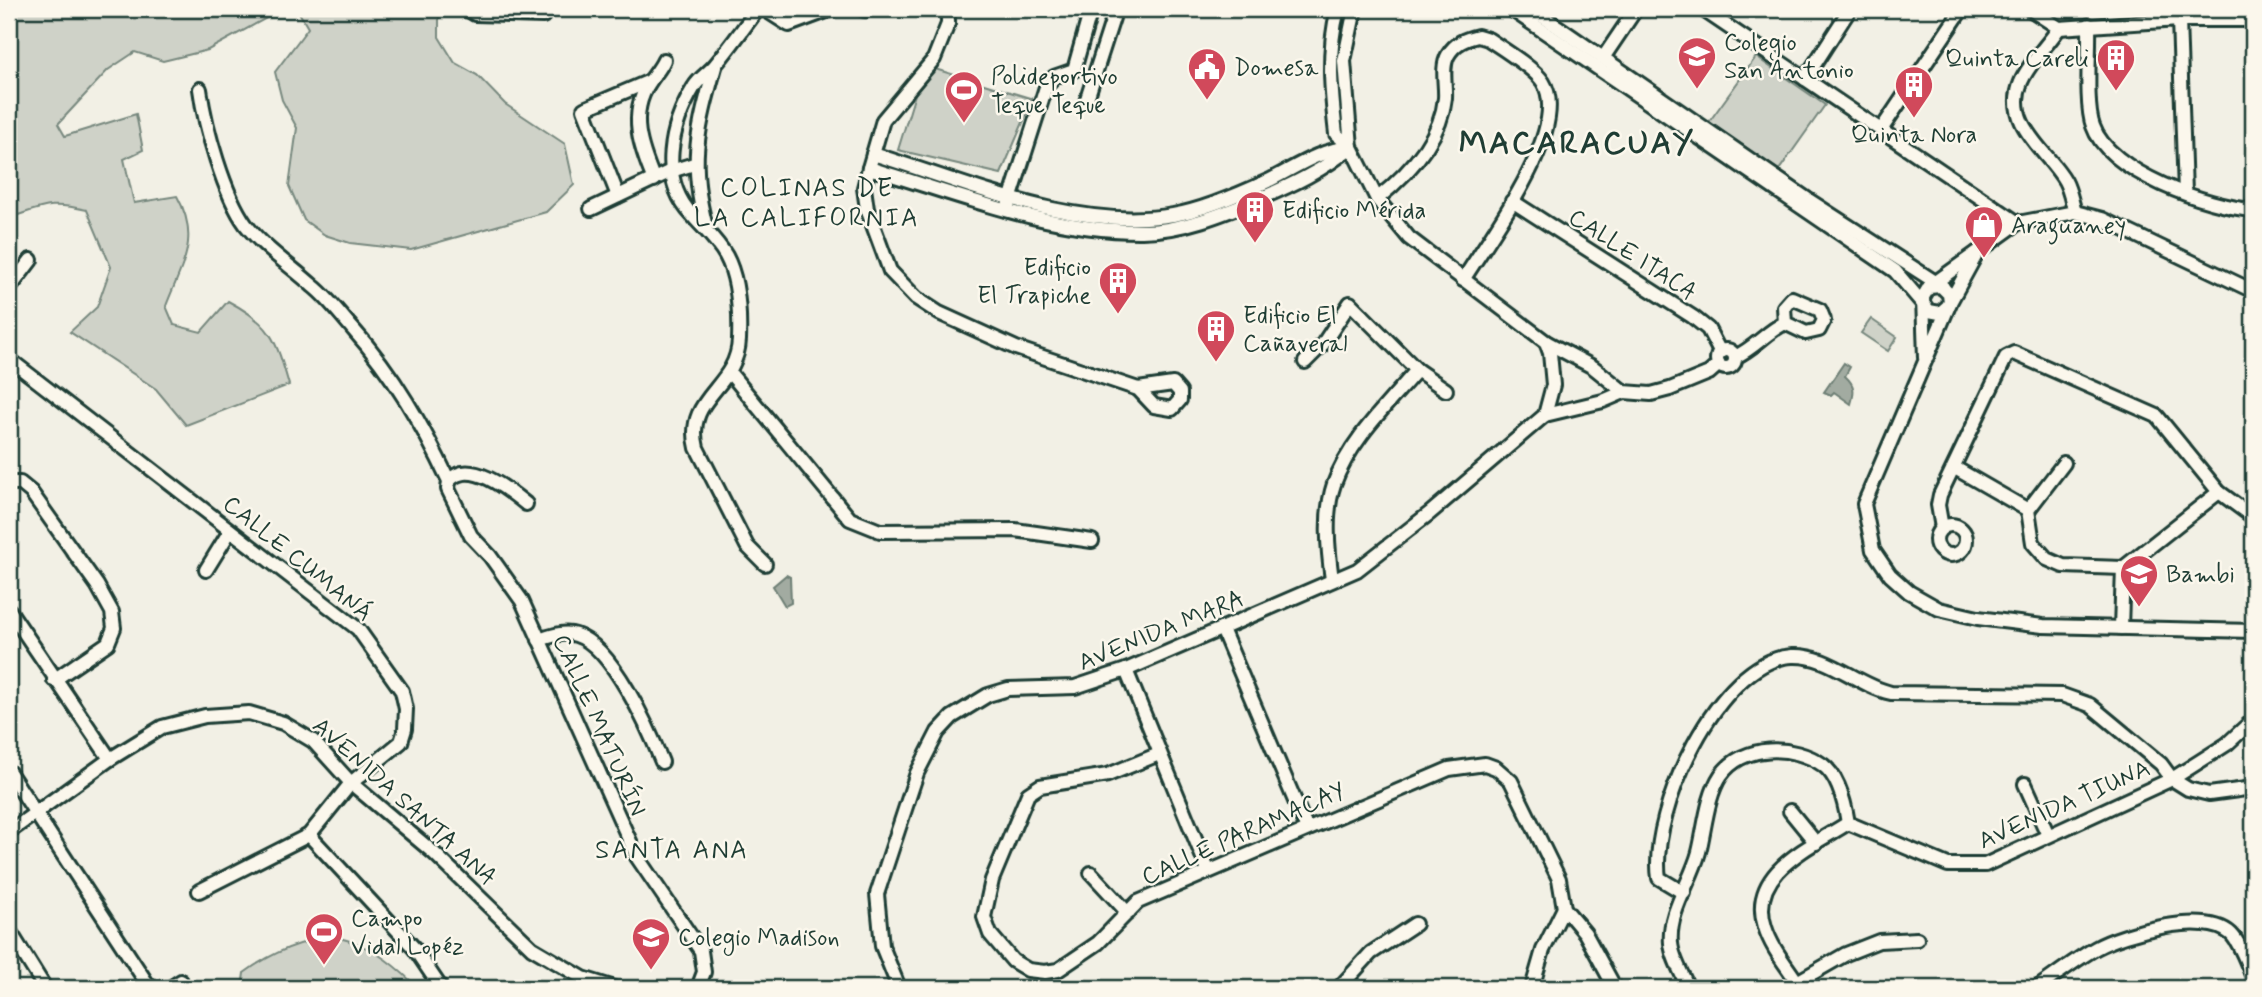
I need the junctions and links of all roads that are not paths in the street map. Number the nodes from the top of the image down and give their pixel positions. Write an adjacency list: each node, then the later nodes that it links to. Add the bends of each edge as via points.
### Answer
1 (467, 9): 2 (street, via 542,16)
2 (549, 9)
3 (758, 9): 24 (street)
4 (764, 9): 5 (street, via 789,25)
5 (832, 9)
6 (948, 9): 31 (street, via 948,24 934,59 883,120)
7 (1097, 9): 40 (street, via 1090,13 1074,70 1054,77 1046,87)
8 (1112, 9): 28 (street, via 1114,18)
9 (1338, 9): 30 (street, via 1331,53 1332,103 1336,134)
10 (1355, 9): 30 (street, via 1344,61)
11 (1511, 9): 53 (street, via 1895,271)
12 (1532, 9): 22 (street)
13 (1636, 9): 22 (street)
14 (1702, 9): 25 (street)
15 (1850, 9): 25 (street)
16 (1962, 9): 29 (street)
17 (2030, 9): 21 (street)
18 (2179, 20): 19 (street); 20 (street); 36 (street)
19 (2253, 20)
20 (2089, 25): 21 (street); 36 (street, via 2091,113 2099,137 2143,177)
21 (2059, 29): 43 (street, via 2022,80 2018,105 2034,146 2065,181)
22 (1603, 58): 48 (street)
23 (664, 60): 26 (street)
24 (716, 65): 32 (street); 34 (street, via 695,84 677,119)
25 (1805, 79): 29 (street)
26 (650, 81): 35 (street, via 640,107 638,141); 37 (street, via 584,108)
27 (200, 89): 69 (street, CALLE MATURÍN, via 229,190 246,224 355,331 410,402)
28 (1086, 102)
29 (1881, 130): 44 (street)
30 (1351, 147): 38 (street); 40 (street, via 1312,174 1173,215 1123,218)
31 (873, 154): 33 (street); 40 (street)
32 (694, 164): 34 (street); 45 (street)
33 (869, 168): 40 (street); 63 (street, via 864,188 873,227 890,271 916,298 1016,348)
34 (671, 172): 35 (street); 45 (street, via 679,195)
35 (654, 180): 37 (street)
36 (2185, 193): 42 (street)
37 (618, 196): 41 (street)
38 (1377, 199): 39 (street, via 1414,165 1429,141 1445,101 1450,52 1467,38 1478,36 1504,49 1542,81 1550,103 1543,139); 49 (street, via 1409,237)
39 (1512, 201): 49 (street); 57 (street, CALLE ITACA, via 1693,317 1708,329)
40 (1009, 203)
41 (591, 209)
42 (2253, 210)
43 (2075, 212): 44 (street); 52 (street, via 2102,219)
44 (2018, 223): 46 (street)
45 (706, 228): 62 (street, via 727,258 738,298 739,344)
46 (1977, 253): 48 (street, via 1938,269); 50 (street); 54 (street)
47 (31, 260): 51 (street)
48 (1910, 267): 50 (street)
49 (1463, 280): 56 (street)
50 (1936, 286): 53 (street); 54 (street, via 1950,295)
51 (9, 289)
52 (2253, 291)
53 (1923, 302): 54 (street, via 1934,313); 58 (street)
54 (1948, 306): 58 (street)
55 (1785, 323): 57 (street, via 1754,348 1735,357 1730,351)
56 (1546, 342): 65 (street, via 1593,367); 66 (street, via 1553,385)
57 (1719, 358): 65 (street, via 1709,373 1670,389 1642,395)
58 (1925, 358): 83 (street, via 1864,504 1868,535 1883,567 1909,592 1951,613 2043,626)
59 (9, 359): 76 (street, CALLE CUMANÁ)
60 (1305, 362): 61 (street, via 1350,303)
61 (1417, 370): 64 (street); 81 (street, via 1352,450 1334,485 1329,525)
62 (730, 373): 77 (street, via 850,519 864,527 880,531 1015,530); 78 (street, via 701,404 694,436 747,546)
63 (1138, 389)
64 (1446, 390)
65 (1624, 392): 66 (street)
66 (1545, 415): 81 (street, AVENIDA MARA, via 1387,548 1357,570)
67 (2064, 463): 73 (street)
68 (1955, 468): 71 (street, via 2006,357 2014,354 2157,416); 73 (street); 75 (street, via 1938,505)
69 (449, 481): 72 (street, via 472,472 504,486); 86 (street, CALLE MATURÍN, via 448,489 471,536 522,601)
70 (9, 483): 88 (street, via 20,483 31,492 112,612 114,628 108,643)
71 (2219, 492): 74 (street); 79 (street)
72 (526, 504)
73 (2028, 510): 79 (street, via 2033,544 2054,564)
74 (2253, 517)
75 (1942, 528)
76 (230, 531): 80 (street); 95 (street, CALLE CUMANÁ, via 358,629 402,691 406,709 401,742)
77 (1092, 541)
78 (765, 564)
79 (2123, 568): 83 (street)
80 (206, 570)
81 (1332, 580): 84 (street, AVENIDA MARA)
82 (9, 610): 88 (street)
83 (2121, 628): 85 (street)
84 (1222, 629): 87 (street, AVENIDA MARA); 101 (street)
85 (2253, 631)
86 (539, 640): 92 (street, via 578,635 594,646 650,729); 121 (street, CALLE MATURÍN, via 637,857 701,951 704,971)
87 (1126, 670): 90 (street); 122 (street, AVENIDA MARA, via 1074,687 988,695 969,704 938,732 917,773 877,894 882,946)
88 (54, 680): 91 (street)
89 (2253, 720): 94 (street, AVENIDA TIUNA, via 2227,744)
90 (1159, 754): 106 (street); 111 (street, CALLE PARAMACAY, via 1108,775 1040,786 1028,794 992,880 984,917 990,934 1013,961 1028,970 1045,972 1058,970 1098,943)
91 (110, 759): 95 (street, AVENIDA SANTA ANA, via 162,727 205,716 249,713 283,723 313,741); 99 (street, AVENIDA SANTA ANA)
92 (662, 762)
93 (9, 772): 99 (street)
94 (2172, 779): 97 (street, via 2209,794); 104 (street, AVENIDA TIUNA); 109 (street, via 2109,720 2071,698 1891,693 1813,657 1773,660 1741,680 1721,704 1671,796 1657,864 1659,878)
95 (351, 783): 103 (street, CALLE CUMANÁ); 120 (street, AVENIDA SANTA ANA, via 434,853 532,948 583,978)
96 (2025, 784): 104 (street)
97 (2253, 788)
98 (1790, 811): 105 (street)
99 (36, 813): 102 (street, AVENIDA SANTA ANA); 118 (street)
100 (1848, 823): 104 (street, AVENIDA TIUNA, via 1948,865 1966,867 1985,864); 105 (street); 109 (street, via 1839,787 1824,766 1780,750 1756,752 1734,761 1720,777)
101 (1306, 827): 106 (street, CALLE PARAMACAY); 110 (street, CALLE PARAMACAY, via 1449,769 1485,764 1505,775 1518,792 1559,879)
102 (9, 832)
103 (309, 835): 108 (street, CALLE CUMANÁ); 119 (street, via 414,948)
104 (2048, 835)
105 (1816, 843): 116 (street, via 1778,868 1765,889 1761,910 1765,929)
106 (1208, 870): 111 (street, CALLE PARAMACAY, via 1138,902)
107 (1091, 873): 111 (street)
108 (199, 891)
109 (1684, 892): 126 (street, via 1673,918 1671,945)
110 (1564, 908): 124 (street, via 1543,950); 125 (street, CALLE PARAMACAY, via 1585,933)
111 (1128, 912)
112 (1415, 924): 123 (street, via 1371,953)
113 (9, 930): 117 (street)
114 (1917, 939): 116 (street, via 1879,941 1846,954)
115 (2253, 977): 127 (street, via 2232,935 2207,923 2147,929 2097,947)
116 (1799, 985)
117 (45, 988)
118 (150, 988)
119 (441, 988)
120 (614, 988)
121 (698, 988)
122 (899, 988)
123 (1339, 988)
124 (1532, 988)
125 (1615, 988)
126 (1688, 988)
127 (2038, 988)

